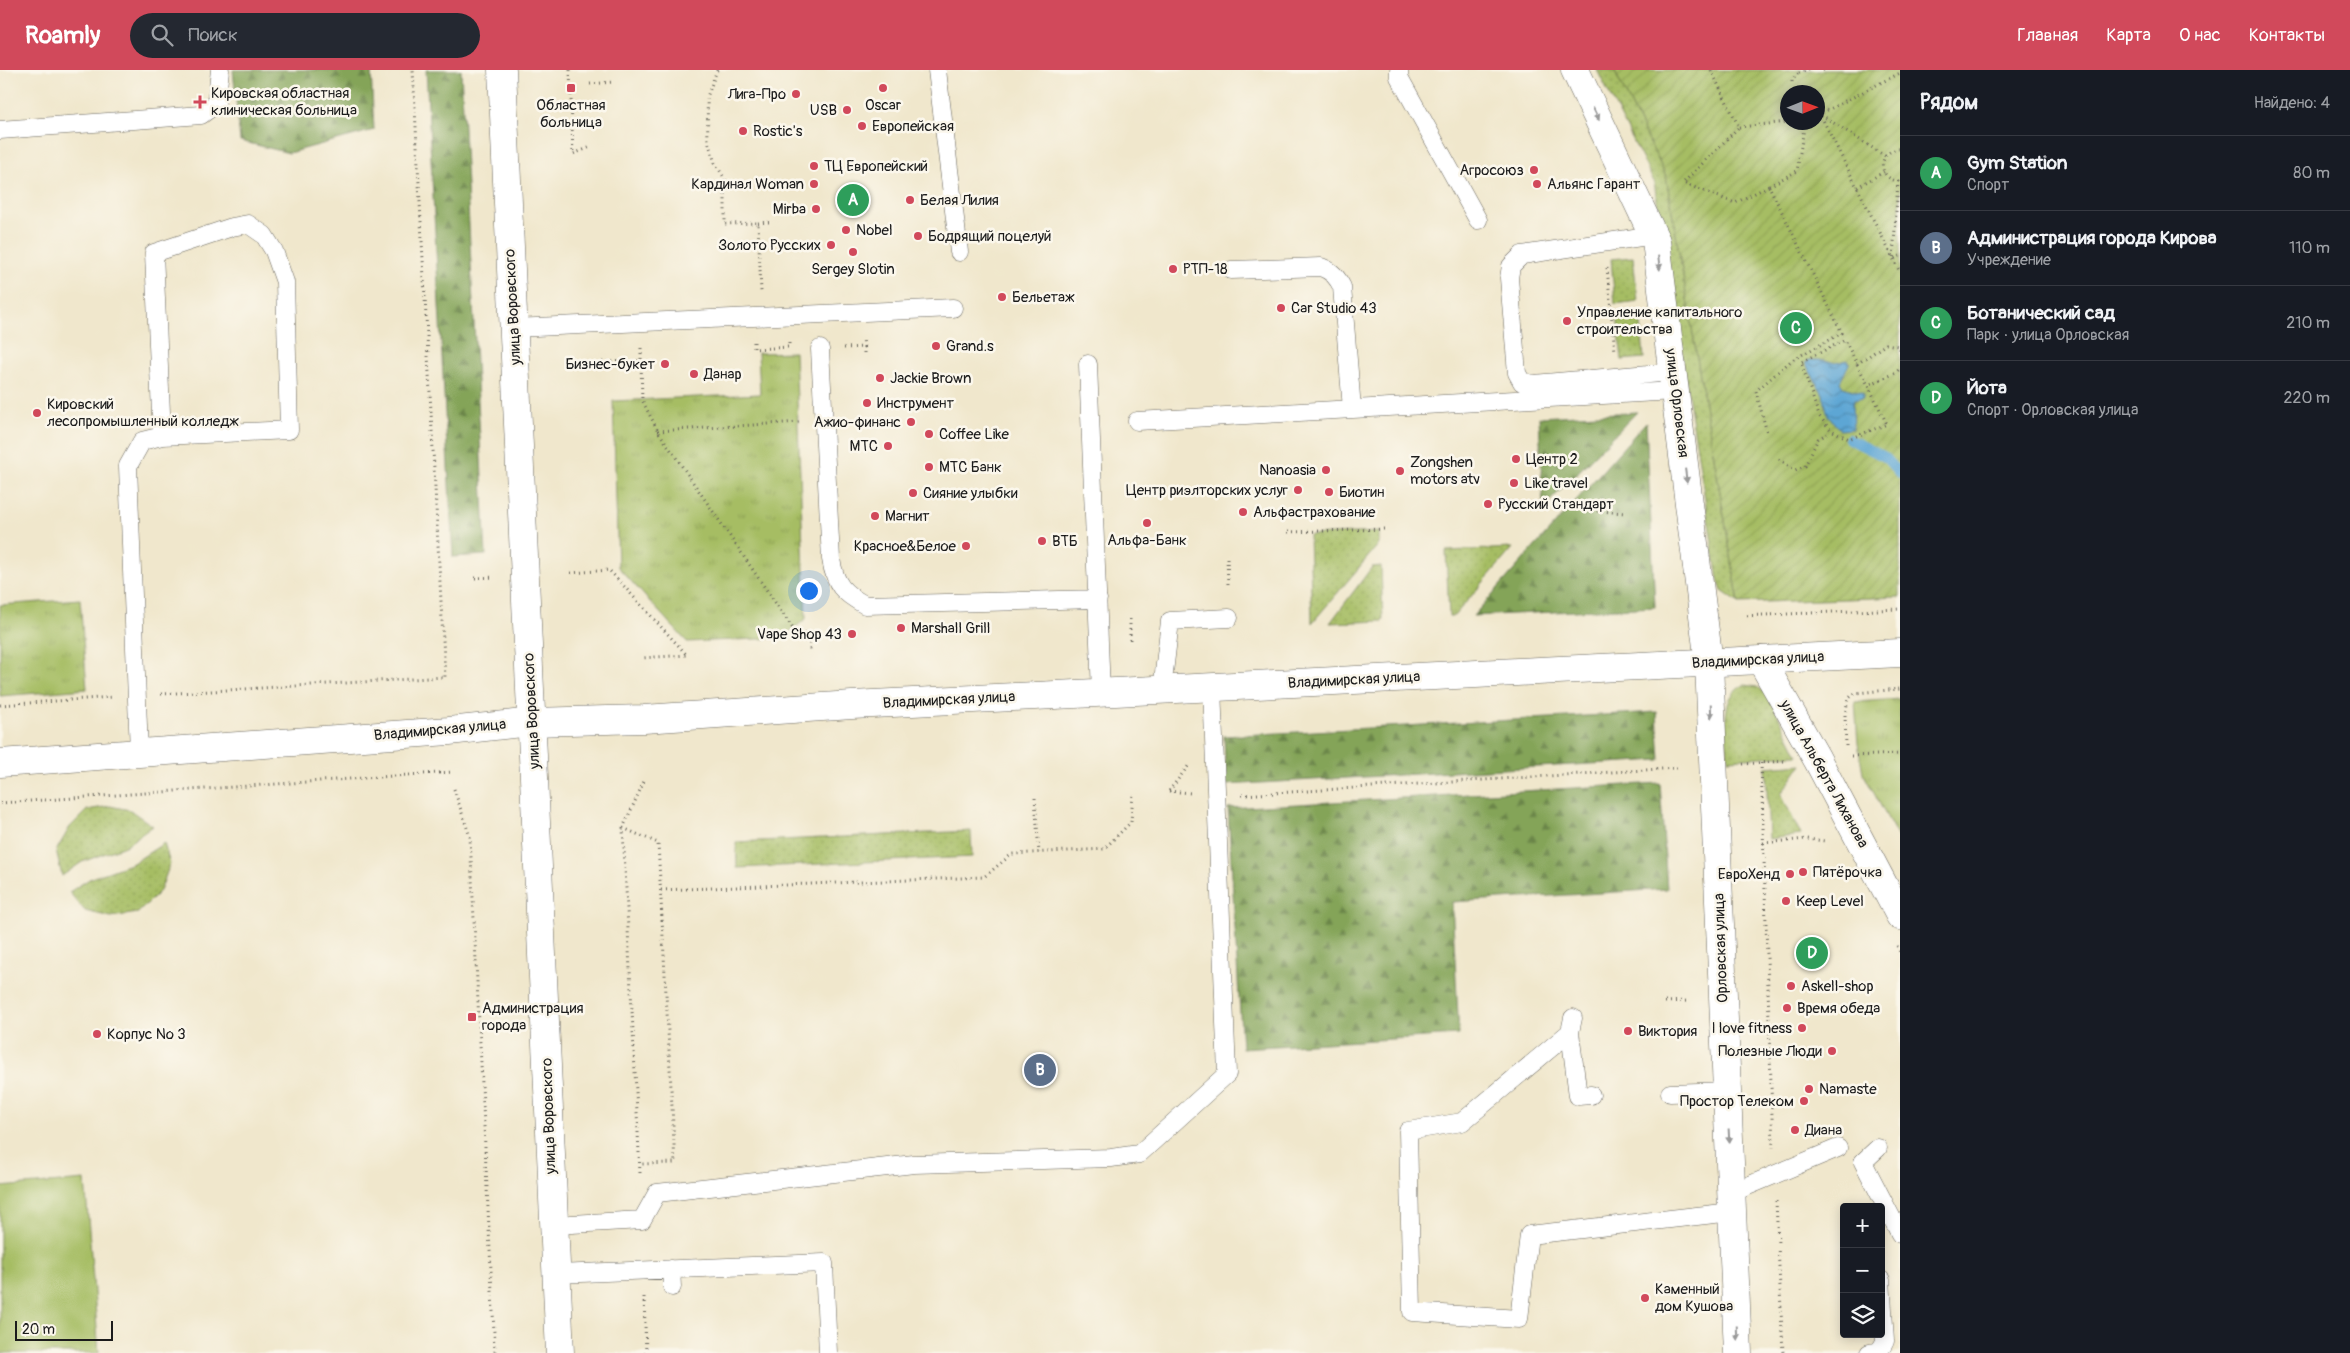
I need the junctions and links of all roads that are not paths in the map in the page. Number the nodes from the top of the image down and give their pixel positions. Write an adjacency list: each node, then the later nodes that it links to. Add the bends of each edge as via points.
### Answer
1 (220, 70): 6 (lane, via 216,104 201,115)
2 (502, 70): 12 (main road, улица Воровского)
3 (937, 70): 9 (lane)
4 (1399, 70): 7 (lane, via 1399,77)
5 (1575, 70): 8 (main road, улица Орловская, one-way to 8)
6 (0, 130)
7 (1478, 220)
8 (1654, 235): 15 (main road, улица Орловская, one-way to 15); 15 (lane, via 1522,256 1511,266 1509,278 1517,373 1522,382 1534,384 1617,377)
9 (959, 252)
10 (1230, 270): 16 (lane, via 1321,268 1330,270 1337,278 1342,287)
11 (953, 308): 12 (lane)
12 (514, 328): 27 (main road, улица Воровского)
13 (820, 349): 19 (lane, via 831,559 833,577 842,590 865,605)
14 (1088, 364): 19 (lane)
15 (1674, 382): 16 (lane); 23 (main road, улица Орловская, one-way to 23)
16 (1352, 410): 17 (lane)
17 (1137, 422)
18 (162, 436): 18 (lane, via 289,430 285,282 274,250 264,235 248,224 232,226 154,253); 28 (lane, via 142,441 128,466)
19 (1098, 599): 26 (lane)
20 (1230, 618): 25 (lane, via 1170,621)
21 (1900, 653): 22 (main road, Владимирская улица)
22 (1761, 660): 23 (main road, Владимирская улица); 30 (main road, улица Альберта Лиханова)
23 (1710, 663): 24 (main road, Владимирская улица); 31 (main road, Орловская улица, one-way to 31)
24 (1212, 687): 25 (main road, Владимирская улица); 37 (lane, via 1227,1074 1139,1154 1110,1158 914,1164 657,1193 642,1220)
25 (1162, 690): 26 (main road, Владимирская улица)
26 (1101, 693): 27 (main road, Владимирская улица, via 644,719)
27 (532, 722): 28 (main road, Владимирская улица, via 449,731); 37 (main road, улица Воровского)
28 (138, 752): 29 (main road, Владимирская улица)
29 (0, 763)
30 (1900, 916)
31 (1727, 1091): 32 (lane); 36 (main road, Орловская улица, one-way to 36)
32 (1670, 1092)
33 (1591, 1095): 36 (lane, via 1578,1096 1571,1025 1462,1122 1408,1131 1412,1312 1519,1319 1529,1235)
34 (1838, 1148): 36 (lane, via 1774,1176)
35 (1878, 1148): 38 (lane, via 1863,1162)
36 (1731, 1203): 45 (main road, Орловская улица, one-way to 45)
37 (554, 1225): 40 (main road, улица Воровского)
38 (1900, 1234)
39 (671, 1269): 40 (lane); 41 (lane); 44 (lane, via 824,1263)
40 (557, 1274): 43 (main road, улица Воровского)
41 (672, 1287)
42 (1882, 1293): 46 (lane, via 1884,1341 1876,1353)
43 (560, 1353)
44 (828, 1353)
45 (1738, 1353)
46 (1869, 1353)

